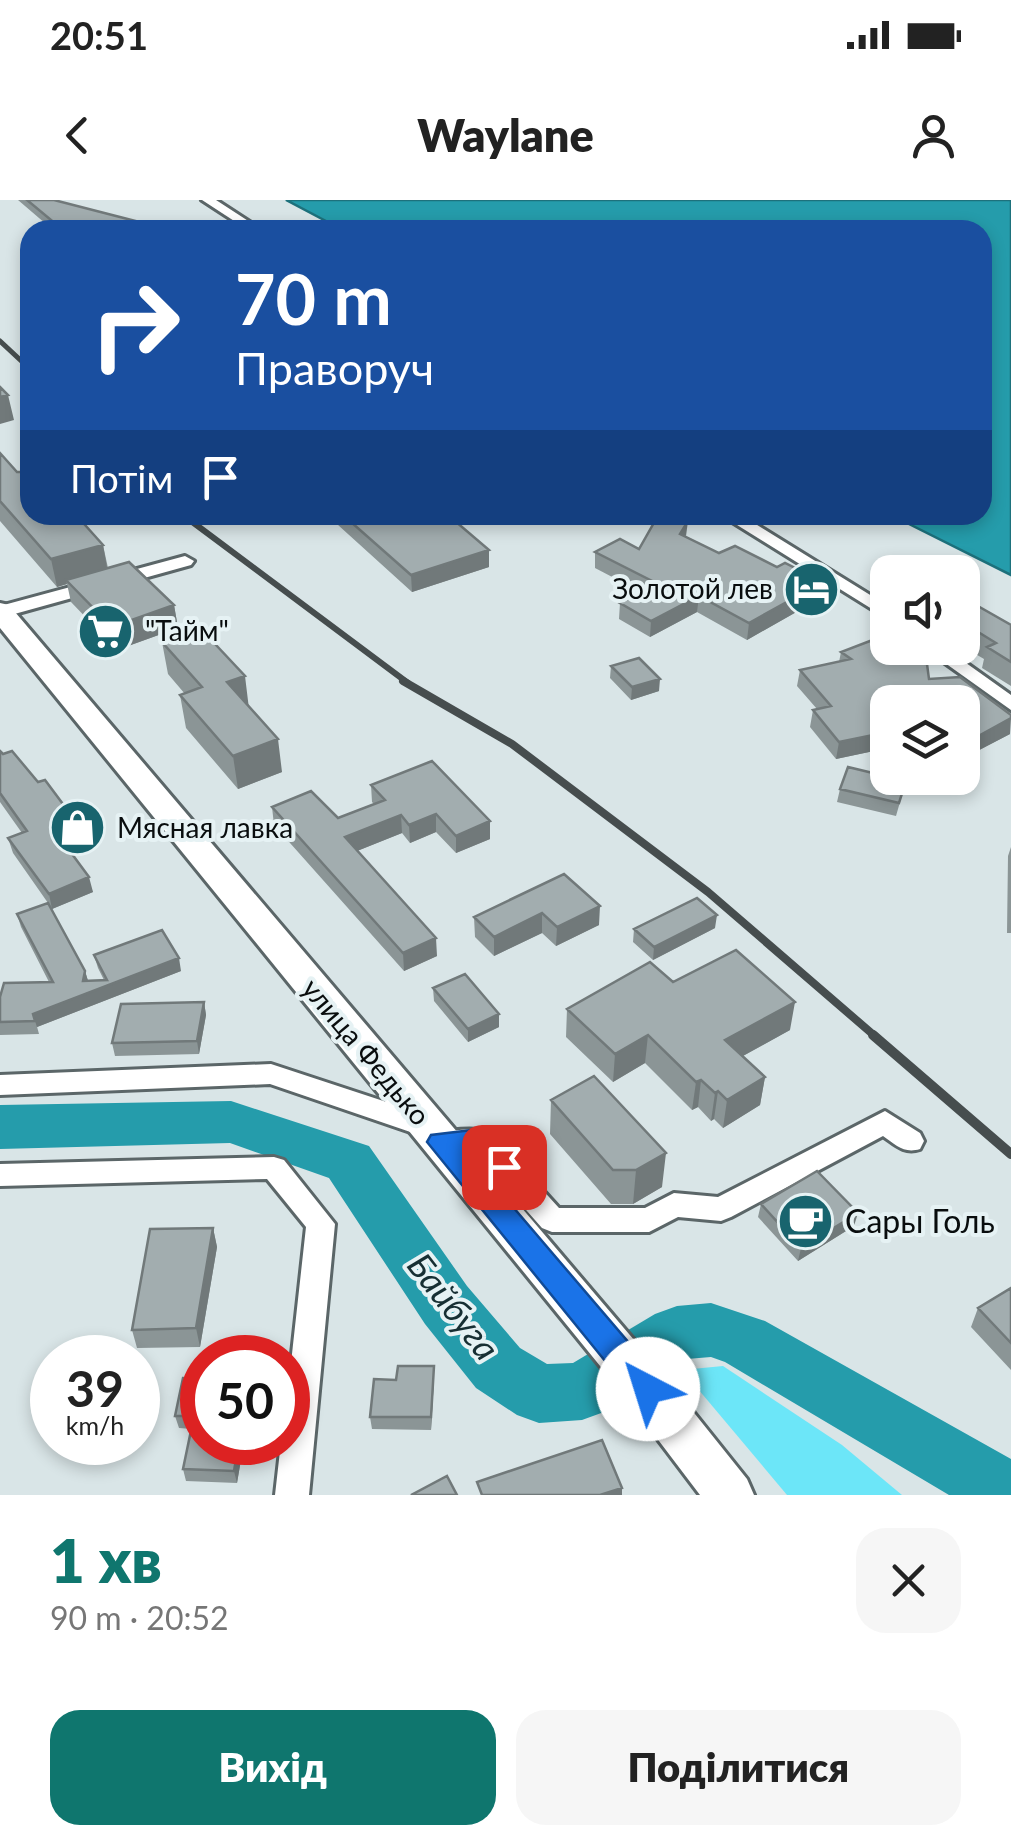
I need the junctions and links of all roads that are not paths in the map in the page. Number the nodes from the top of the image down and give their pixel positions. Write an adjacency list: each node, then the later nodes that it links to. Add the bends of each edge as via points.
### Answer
1 (208, 200): 2 (street)
2 (240, 220)
3 (745, 525): 5 (street)
4 (185, 561): 6 (street)
5 (870, 603)
6 (0, 611): 10 (main road, улица Федько)
7 (957, 665): 8 (street)
8 (1011, 704)
9 (0, 1084): 10 (street, via 271,1074)
10 (435, 1135): 11 (street, via 480,1140 552,1220 649,1220 674,1205 721,1209 884,1122); 14 (main road, улица Федько)
11 (910, 1140)
12 (0, 1174): 13 (street, via 274,1168 321,1224)
13 (292, 1495)
14 (730, 1495)

